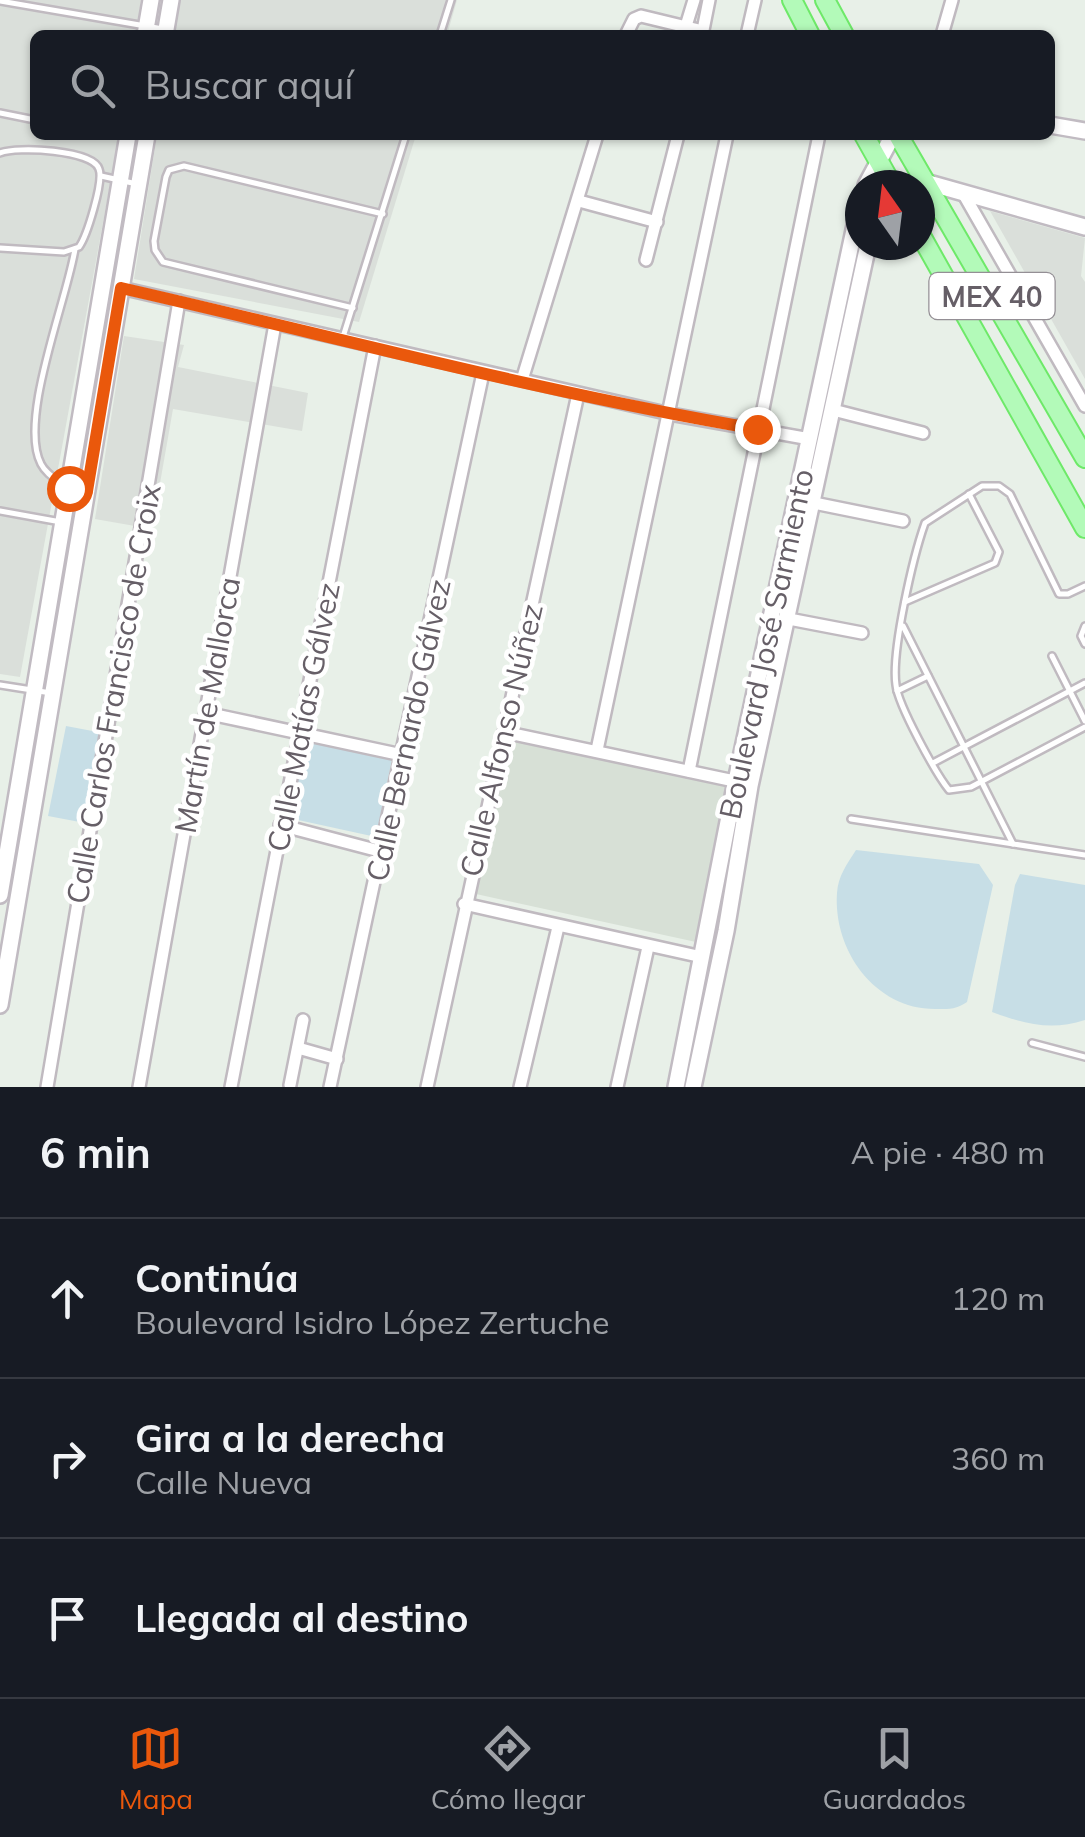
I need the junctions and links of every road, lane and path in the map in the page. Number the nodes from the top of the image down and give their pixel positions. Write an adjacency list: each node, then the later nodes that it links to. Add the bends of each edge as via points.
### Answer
1 (151, 0): 12 (street)
2 (170, 0): 13 (street)
3 (451, 0): 14 (lane)
4 (694, 0): 11 (street)
5 (709, 0): 17 (street)
6 (754, 0): 18 (street)
7 (792, 0): 19 (main road)
8 (825, 0): 20 (main road)
9 (952, 0): 21 (street)
10 (0, 2): 12 (lane)
11 (686, 26): 15 (street, via 641,16); 16 (street)
12 (146, 30)
13 (166, 30)
14 (442, 30)
15 (628, 30)
16 (695, 30)
17 (703, 30)
18 (749, 30)
19 (807, 30)
20 (841, 30)
21 (943, 30)
22 (0, 114): 23 (lane)
23 (30, 119)
24 (1055, 127): 25 (street)
25 (1085, 131)
26 (127, 140): 42 (street)
27 (145, 140): 43 (street)
28 (405, 140): 48 (lane)
29 (597, 140): 47 (street)
30 (677, 140): 49 (street)
31 (726, 140): 72 (street)
32 (818, 140): 73 (street)
33 (867, 140): 37 (main road)
34 (892, 140): 37 (street)
35 (898, 140): 40 (main road, MEX 40)
36 (0, 153): 41 (lane, via 34,149 85,157)
37 (878, 160): 38 (street); 39 (main road)
38 (873, 170)
39 (884, 170)
40 (917, 170)
41 (100, 176): 42 (lane); 52 (lane, via 86,235)
42 (120, 180): 43 (lane); 77 (street)
43 (138, 184): 58 (street)
44 (935, 185): 45 (street)
45 (963, 193): 50 (street); 57 (street)
46 (935, 199): 59 (main road, MEX 40)
47 (579, 201): 49 (street); 68 (street)
48 (383, 214): 61 (lane); 61 (lane, via 184,166 166,177 154,241 162,262)
49 (657, 222): 53 (street)
50 (1085, 227)
51 (0, 248): 52 (lane)
52 (75, 249): 77 (lane, via 45,366 36,437 42,466)
53 (646, 260)
54 (847, 260): 63 (street, Boulevard José Sarmiento)
55 (865, 260): 65 (street, Boulevard José Sarmiento)
56 (935, 260): 84 (main road, MEX 40)
57 (1013, 281): 59 (street); 70 (street)
58 (121, 288): 60 (street); 78 (street)
59 (991, 295): 76 (main road, MEX 40)
60 (179, 302): 62 (street); 131 (street, Calle Carlos Francisco de Croix)
61 (353, 308): 64 (lane)
62 (275, 324): 64 (street); 100 (street, Martín de Mallorca)
63 (829, 339): 65 (street); 75 (street, Boulevard José Sarmiento)
64 (343, 340): 66 (street)
65 (847, 342): 71 (street, Boulevard José Sarmiento)
66 (375, 346): 67 (street); 102 (street, Calle Matías Gálvez)
67 (484, 373): 68 (street); 106 (street, Calle Bernardo Gálvez)
68 (522, 380): 69 (street)
69 (578, 394): 72 (street); 103 (street, Calle Alfonso Núñez)
70 (1085, 406)
71 (833, 410): 74 (street); 80 (street, Boulevard José Sarmiento)
72 (670, 414): 73 (street); 105 (street)
73 (757, 429): 75 (street); 108 (street)
74 (923, 433)
75 (810, 439): 110 (street, Boulevard José Sarmiento)
76 (1085, 458)
77 (69, 488): 78 (street); 83 (street)
78 (87, 491): 99 (street)
79 (969, 494): 85 (lane, via 992,484 1004,488 1059,594); 86 (lane, via 925,523); 86 (lane, via 998,552 995,562)
80 (814, 503): 82 (street); 87 (street, Boulevard José Sarmiento)
81 (0, 511): 83 (lane)
82 (903, 521)
83 (64, 522): 96 (street)
84 (1085, 528)
85 (1085, 586)
86 (906, 602): 88 (lane)
87 (789, 619): 90 (street); 110 (street, Boulevard José Sarmiento)
88 (902, 624): 93 (lane); 98 (lane)
89 (1085, 626): 91 (lane)
90 (862, 633)
91 (1085, 644)
92 (1052, 656): 97 (lane)
93 (928, 676): 98 (lane); 104 (lane)
94 (1085, 683): 97 (lane)
95 (0, 685): 96 (lane)
96 (36, 691): 99 (lane); 116 (street)
97 (1069, 691): 101 (lane); 104 (lane)
98 (897, 692): 107 (lane)
99 (53, 693): 117 (street)
100 (206, 713): 102 (street); 132 (street, Martín de Mallorca)
101 (1085, 724): 109 (lane)
102 (299, 732): 106 (street); 112 (street, Calle Matías Gálvez)
103 (504, 732): 105 (street); 119 (street, Calle Alfonso Núñez)
104 (965, 747): 107 (lane); 109 (lane)
105 (597, 750): 108 (street)
106 (402, 755): 114 (street, Calle Bernardo Gálvez)
107 (934, 764): 109 (lane, via 949,790)
108 (689, 770): 110 (street)
109 (983, 781): 113 (lane)
110 (743, 784): 122 (street, Boulevard José Sarmiento); 130 (street, Boulevard José Sarmiento, via 726,931)
111 (851, 819): 113 (lane)
112 (280, 825): 114 (street); 133 (street, Calle Matías Gálvez)
113 (1013, 844): 115 (lane)
114 (383, 852): 128 (street, Calle Bernardo Gálvez)
115 (1085, 855)
116 (3, 865): 117 (lane); 118 (street)
117 (24, 870): 123 (street)
118 (0, 895)
119 (464, 904): 120 (street); 135 (street, Calle Alfonso Núñez)
120 (558, 927): 121 (street); 136 (street)
121 (648, 947): 122 (street); 137 (street)
122 (702, 957): 130 (street, Boulevard José Sarmiento)
123 (0, 1005)
124 (303, 1020): 126 (street)
125 (1032, 1043): 127 (lane)
126 (298, 1048): 128 (street); 129 (street)
127 (1085, 1057)
128 (337, 1059): 134 (street, Calle Bernardo Gálvez)
129 (290, 1085)
130 (688, 1085)
131 (47, 1087)
132 (139, 1087)
133 (232, 1087)
134 (330, 1087)
135 (427, 1087)
136 (520, 1087)
137 (617, 1087)

